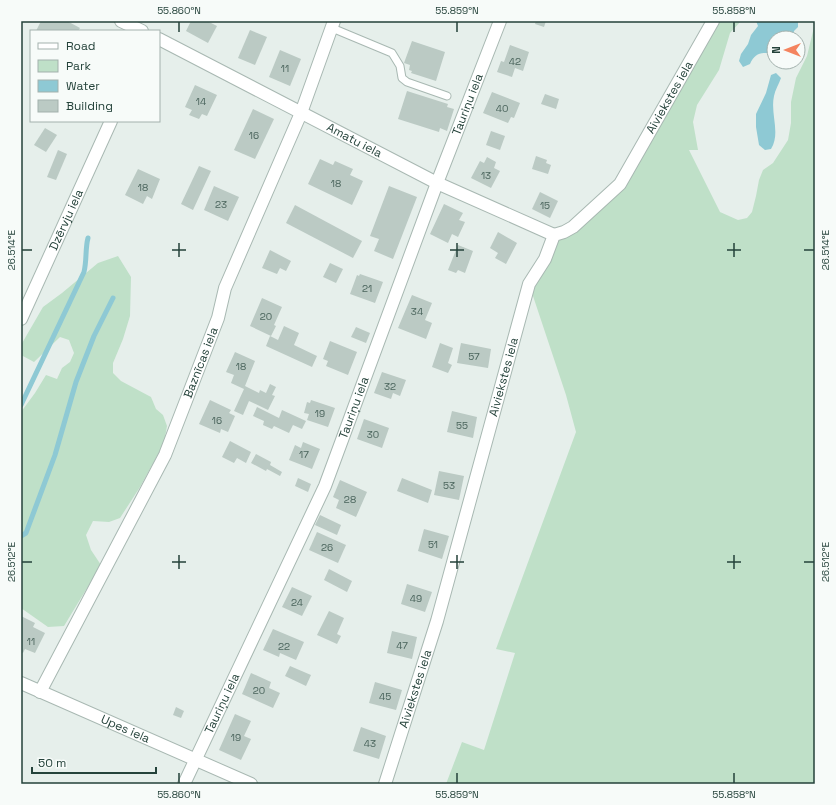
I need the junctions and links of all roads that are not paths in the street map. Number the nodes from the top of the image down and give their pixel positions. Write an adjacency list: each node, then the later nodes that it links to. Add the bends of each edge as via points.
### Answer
1 (121, 21): 5 (street)
2 (500, 21): 10 (street, Tauriņu iela)
3 (713, 21): 11 (street, Aiviekstes iela, via 620,184 573,227)
4 (333, 25): 7 (lane, via 392,52 400,66 402,78 407,82); 8 (street, Baznīcas iela)
5 (140, 30)
6 (160, 40): 8 (street, Amatu iela)
7 (446, 96)
8 (301, 113): 10 (street, Amatu iela); 14 (street, Baznīcas iela, via 225,288 218,318 165,455)
9 (111, 122): 12 (street, Dzērvju iela)
10 (437, 184): 11 (street, Amatu iela); 15 (street, Tauriņu iela, via 325,486)
11 (554, 235): 18 (street, Aiviekstes iela, via 545,259 529,284 437,621)
12 (21, 319)
13 (21, 683): 14 (street, Upes iela)
14 (40, 692): 15 (street, Upes iela)
15 (195, 760): 16 (street, Tauriņu iela); 17 (street, Upes iela)
16 (184, 784)
17 (251, 784)
18 (386, 784)

